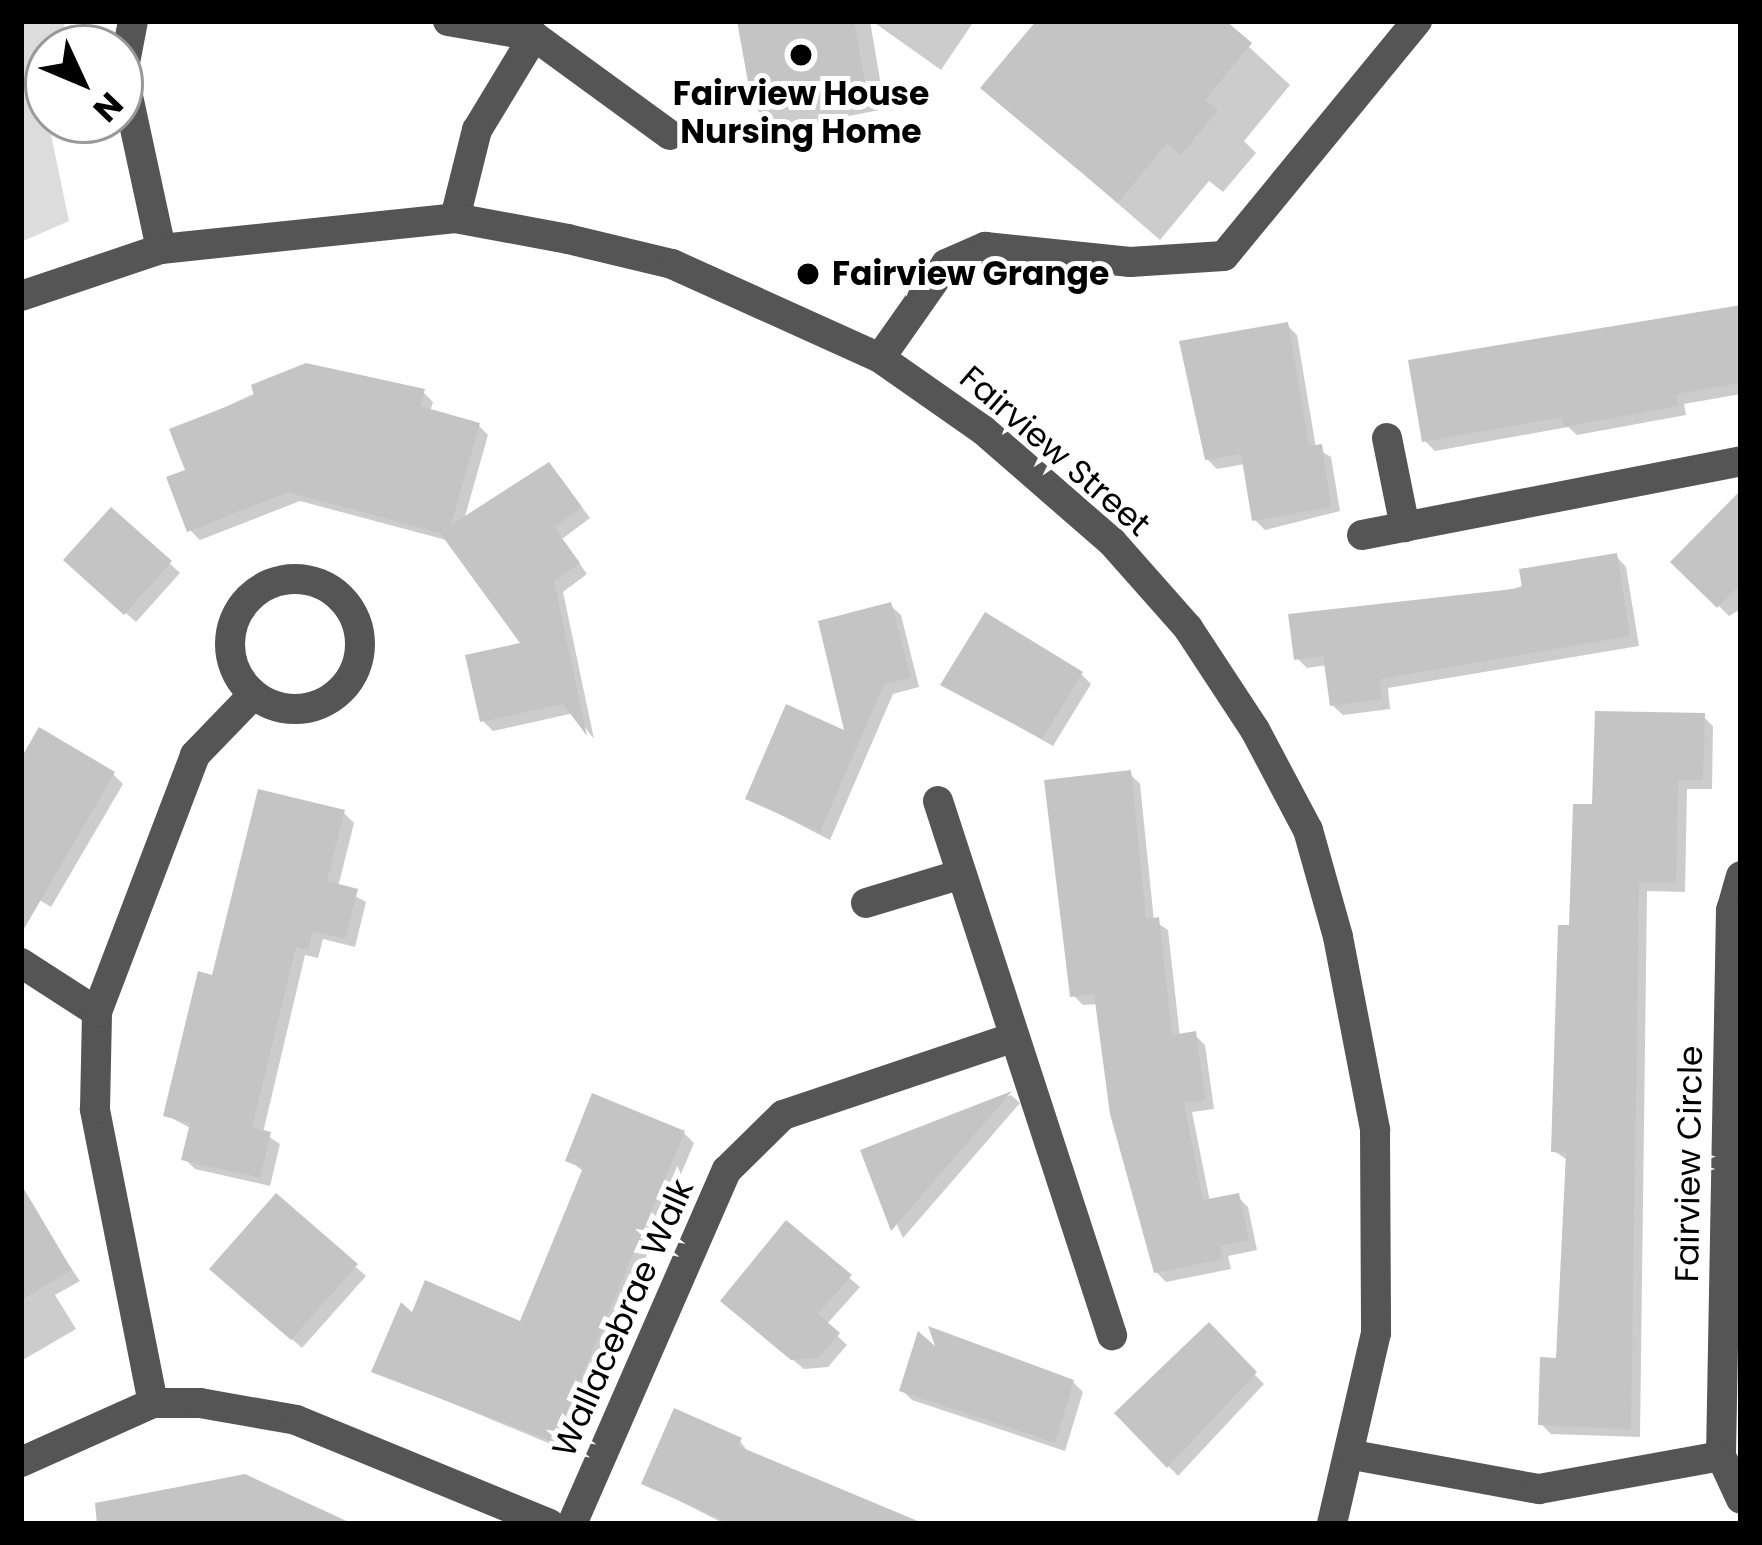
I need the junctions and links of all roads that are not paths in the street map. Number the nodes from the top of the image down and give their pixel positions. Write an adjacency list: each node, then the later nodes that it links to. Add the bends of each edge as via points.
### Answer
1 (133, 21): 7 (street, via 123,73)
2 (448, 21): 4 (street)
3 (1417, 21): 9 (street, via 1225,256 1130,262 985,247 946,264)
4 (534, 36): 5 (street); 6 (street, via 478,130)
5 (670, 136)
6 (455, 218): 7 (street, Fairview Street); 9 (street, Fairview Street, via 671,264)
7 (160, 249): 8 (street, Fairview Street)
8 (21, 296)
9 (880, 358): 24 (street, Fairview Street, via 983,430 1112,542 1187,628 1308,830 1375,1130 1376,1333)
10 (1387, 438): 12 (street)
11 (1741, 461): 12 (street)
12 (1406, 527): 13 (street)
13 (1362, 535)
14 (253, 694): 14 (street, via 230,645 252,595 304,580 338,594 361,644 339,693 287,709); 20 (street, via 195,755)
15 (938, 801): 16 (street)
16 (959, 875): 18 (street); 21 (street)
17 (1741, 875): 25 (street, Fairview Circle, via 1731,910)
18 (866, 903)
19 (21, 963): 20 (street)
20 (98, 1012): 23 (street, via 95,1109)
21 (1012, 1038): 22 (street); 29 (street, Wallacebrae Walk, via 782,1114 727,1170)
22 (1112, 1335)
23 (153, 1403): 26 (street); 28 (street, via 296,1420)
24 (1353, 1455): 25 (street, via 1539,1489); 30 (street, Fairview Street)
25 (1721, 1456): 27 (street, Fairview Circle)
26 (21, 1462)
27 (1741, 1499)
28 (550, 1524)
29 (572, 1524)
30 (1333, 1524)

